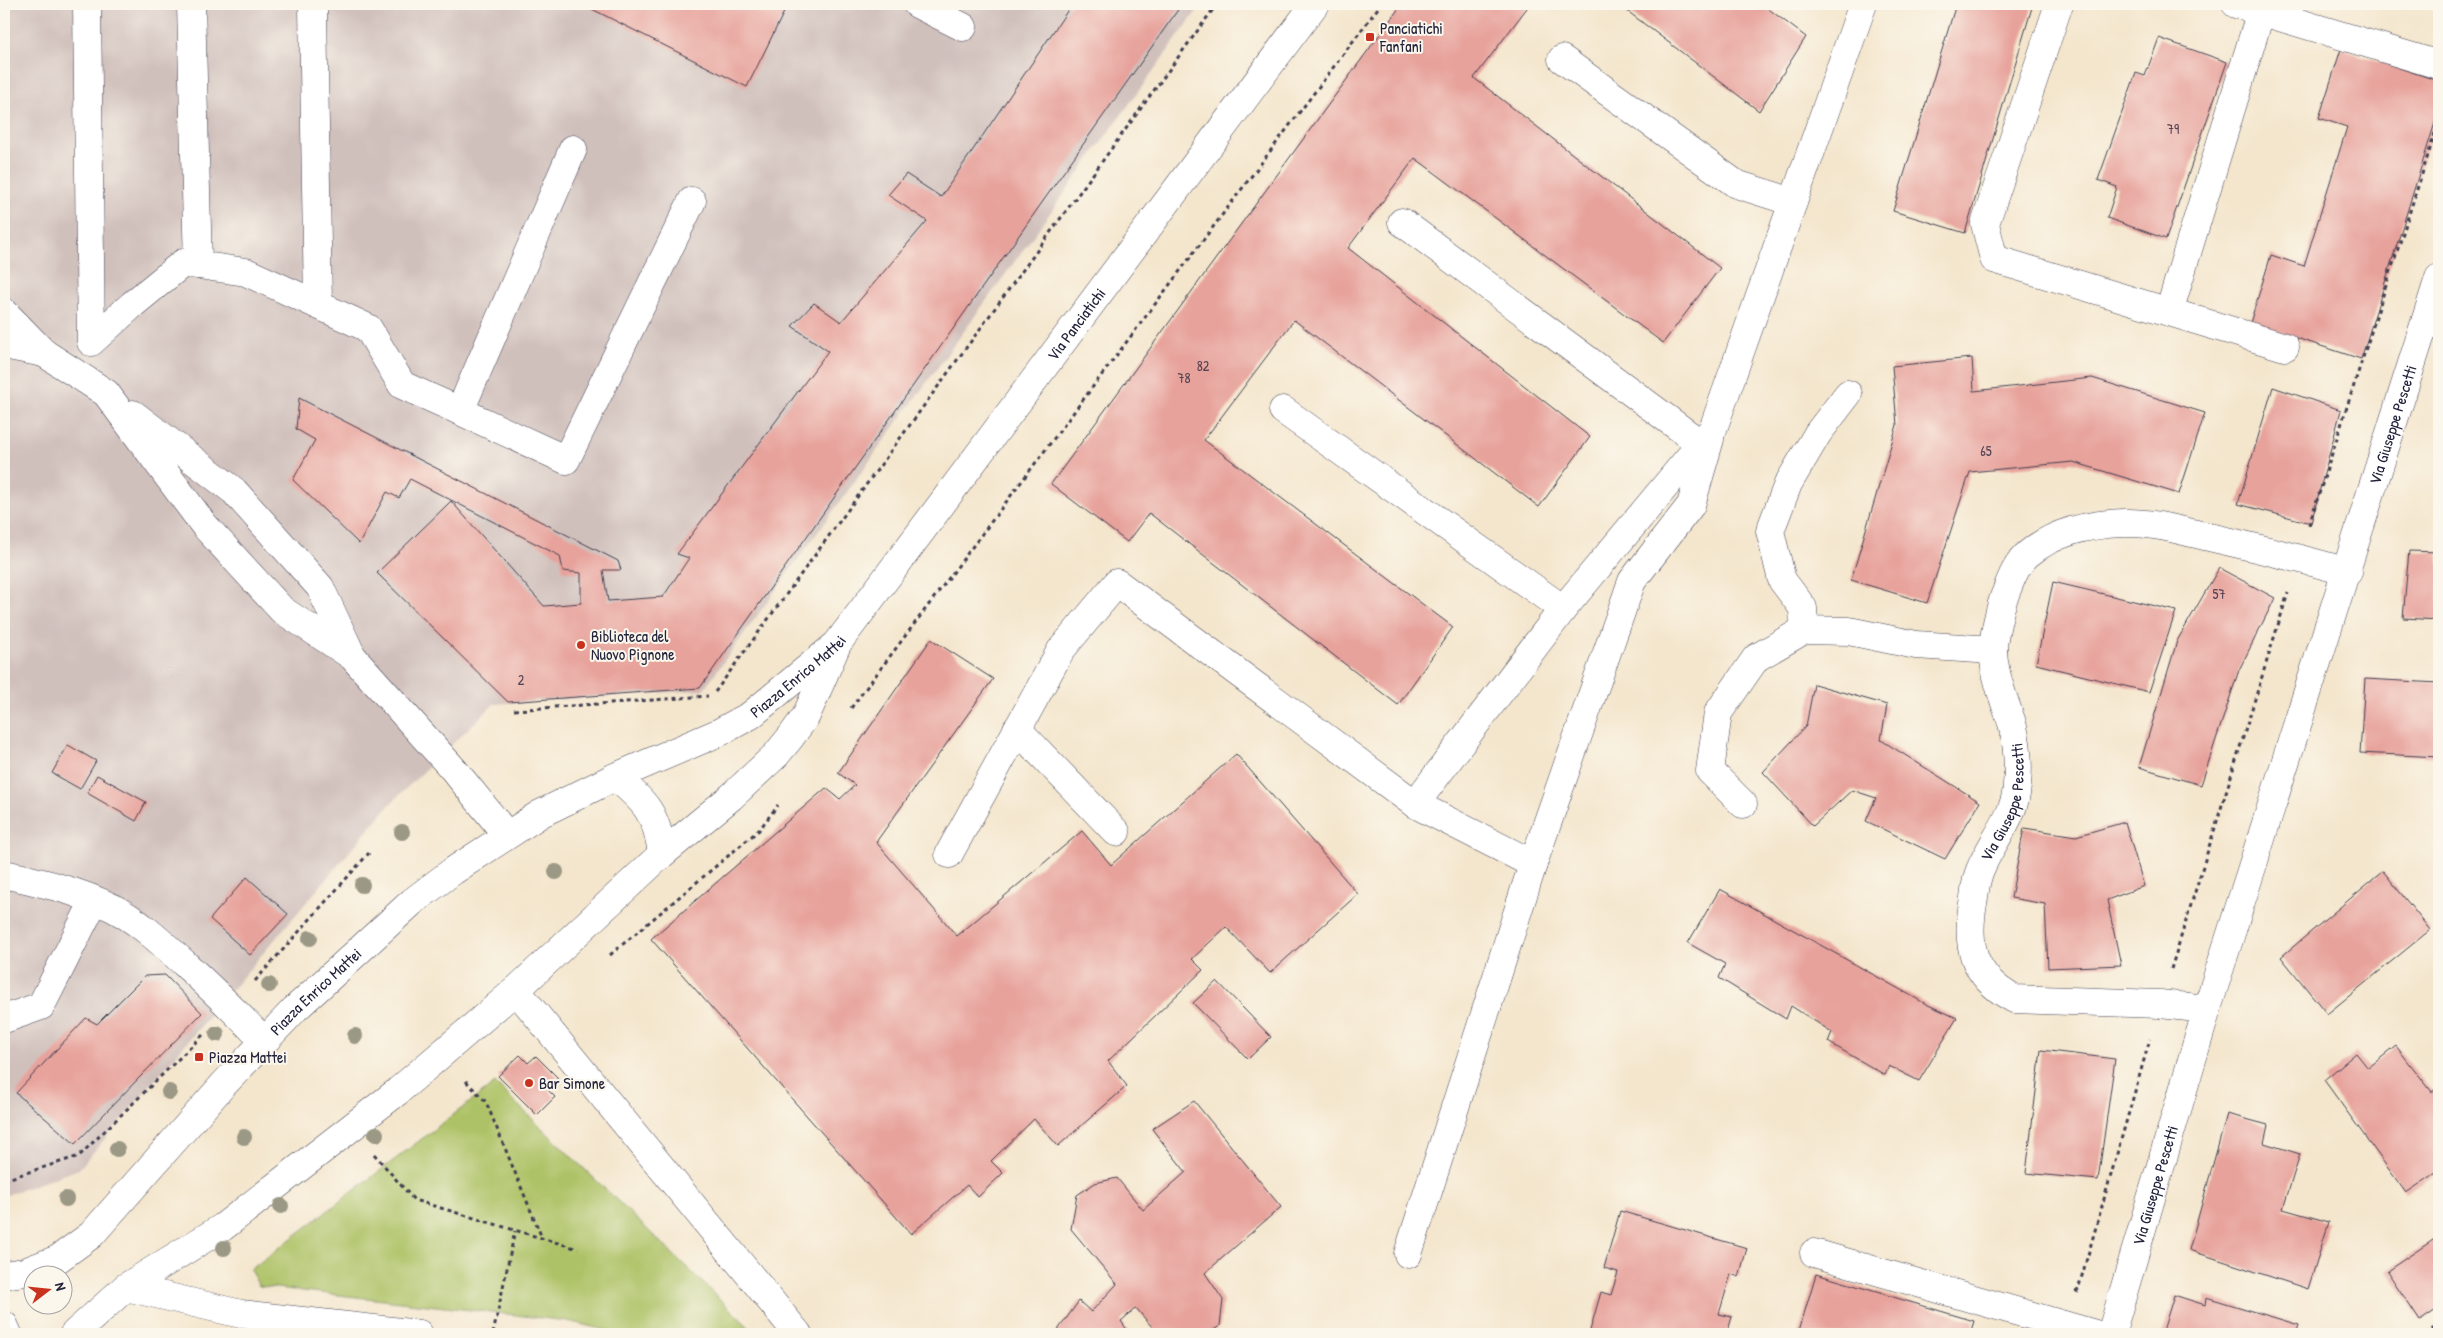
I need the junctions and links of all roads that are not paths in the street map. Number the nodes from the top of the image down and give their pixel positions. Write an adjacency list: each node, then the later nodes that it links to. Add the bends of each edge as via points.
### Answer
1 (87, 4): 21 (street)
2 (191, 4): 16 (street)
3 (917, 4): 9 (street)
4 (1315, 4): 33 (street, Via Panciatichi)
5 (1863, 4): 14 (street)
6 (2059, 4): 20 (street, via 1985,224 1994,259)
7 (313, 7): 18 (street)
8 (2248, 8): 11 (street); 20 (street)
9 (963, 27)
10 (1562, 59): 14 (street, via 1736,184)
11 (2439, 65)
12 (572, 149): 28 (street)
13 (692, 201): 28 (street, via 566,460)
14 (1793, 202): 29 (street)
15 (1402, 222): 29 (street)
16 (198, 265): 18 (street, via 246,272); 21 (street, via 183,263)
17 (2439, 278): 30 (street, Via Giuseppe Pescetti)
18 (318, 305): 28 (street, via 368,328 402,385)
19 (4, 312): 24 (street)
20 (2169, 312): 23 (street)
21 (91, 342): 24 (street)
22 (4, 345): 24 (street)
23 (2285, 347)
24 (54, 360): 25 (street)
25 (106, 394): 35 (street, via 204,525 282,610); 35 (street, via 234,491 320,588)
26 (1848, 394): 32 (street, via 1818,433 1788,484 1770,531 1782,580 1803,608)
27 (1283, 410): 31 (street)
28 (460, 411)
29 (1707, 436): 31 (street); 44 (street, via 1691,506 1632,581)
30 (2348, 572): 34 (street, Via Giuseppe Pescetti, via 2157,526 2125,523 2090,526 2052,537 2026,554 2012,575 2003,600); 48 (street, Via Giuseppe Pescetti)
31 (1564, 609): 38 (street)
32 (1804, 630): 34 (street, via 1849,631 1916,645); 39 (street, via 1756,658 1718,713 1710,771)
33 (837, 644): 37 (street, Piazza Enrico Mattei, via 751,715); 42 (street, Piazza Enrico Mattei, via 806,716 786,744 731,797)
34 (1993, 650): 48 (street, Via Giuseppe Pescetti, via 2001,694 2012,725 2018,786 2010,814 1979,872 1969,935 1975,961 1988,981 2014,999 2160,1004)
35 (352, 656): 41 (street, via 454,770)
36 (1017, 729): 38 (street, via 1061,650 1117,583); 40 (street); 43 (street)
37 (615, 777): 41 (street, Piazza Enrico Mattei); 42 (street, via 652,813)
38 (1415, 804): 44 (street)
39 (1743, 804)
40 (1116, 832)
41 (506, 834): 50 (street, Piazza Enrico Mattei, via 412,902 324,981)
42 (662, 854): 47 (street, Piazza Enrico Mattei)
43 (949, 854)
44 (1533, 864): 52 (street)
45 (4, 874): 46 (street, via 46,883)
46 (94, 900): 49 (street, via 41,1006); 50 (street, via 146,929 232,1007)
47 (516, 990): 54 (street, Piazza Enrico Mattei, via 397,1092 222,1227); 60 (street)
48 (2207, 1009): 62 (street, Via Giuseppe Pescetti)
49 (4, 1019)
50 (264, 1041): 53 (street, Piazza Enrico Mattei, via 91,1235 58,1259 24,1272)
51 (1814, 1253): 61 (street)
52 (1408, 1254)
53 (4, 1275)
54 (126, 1287): 56 (street, via 224,1310); 58 (street, Piazza Enrico Mattei)
55 (4, 1325): 57 (street)
56 (259, 1325): 59 (street)
57 (8, 1334)
58 (74, 1334)
59 (419, 1334)
60 (798, 1334)
61 (2095, 1334)
62 (2111, 1334)

